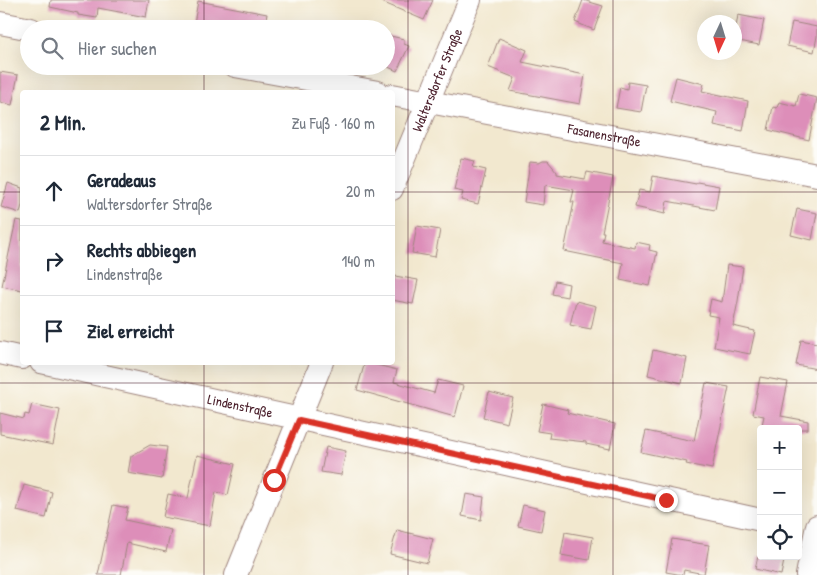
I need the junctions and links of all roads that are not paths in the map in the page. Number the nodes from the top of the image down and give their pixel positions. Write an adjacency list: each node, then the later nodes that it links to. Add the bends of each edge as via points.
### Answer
1 (470, 0): 7 (street, Waltersdorfer Straße)
2 (0, 23): 3 (street)
3 (20, 27)
4 (284, 75): 5 (street)
5 (367, 90)
6 (395, 96): 7 (street, Fasanenstraße)
7 (428, 102): 8 (street, Fasanenstraße); 9 (street, Waltersdorfer Straße)
8 (817, 175)
9 (395, 182)
10 (0, 353): 11 (street)
11 (20, 358)
12 (54, 365): 14 (street, Lindenstraße)
13 (321, 365): 14 (street)
14 (299, 420): 15 (street, Lindenstraße); 17 (street)
15 (757, 519)
16 (812, 530): 18 (street)
17 (236, 575)
18 (807, 575)

